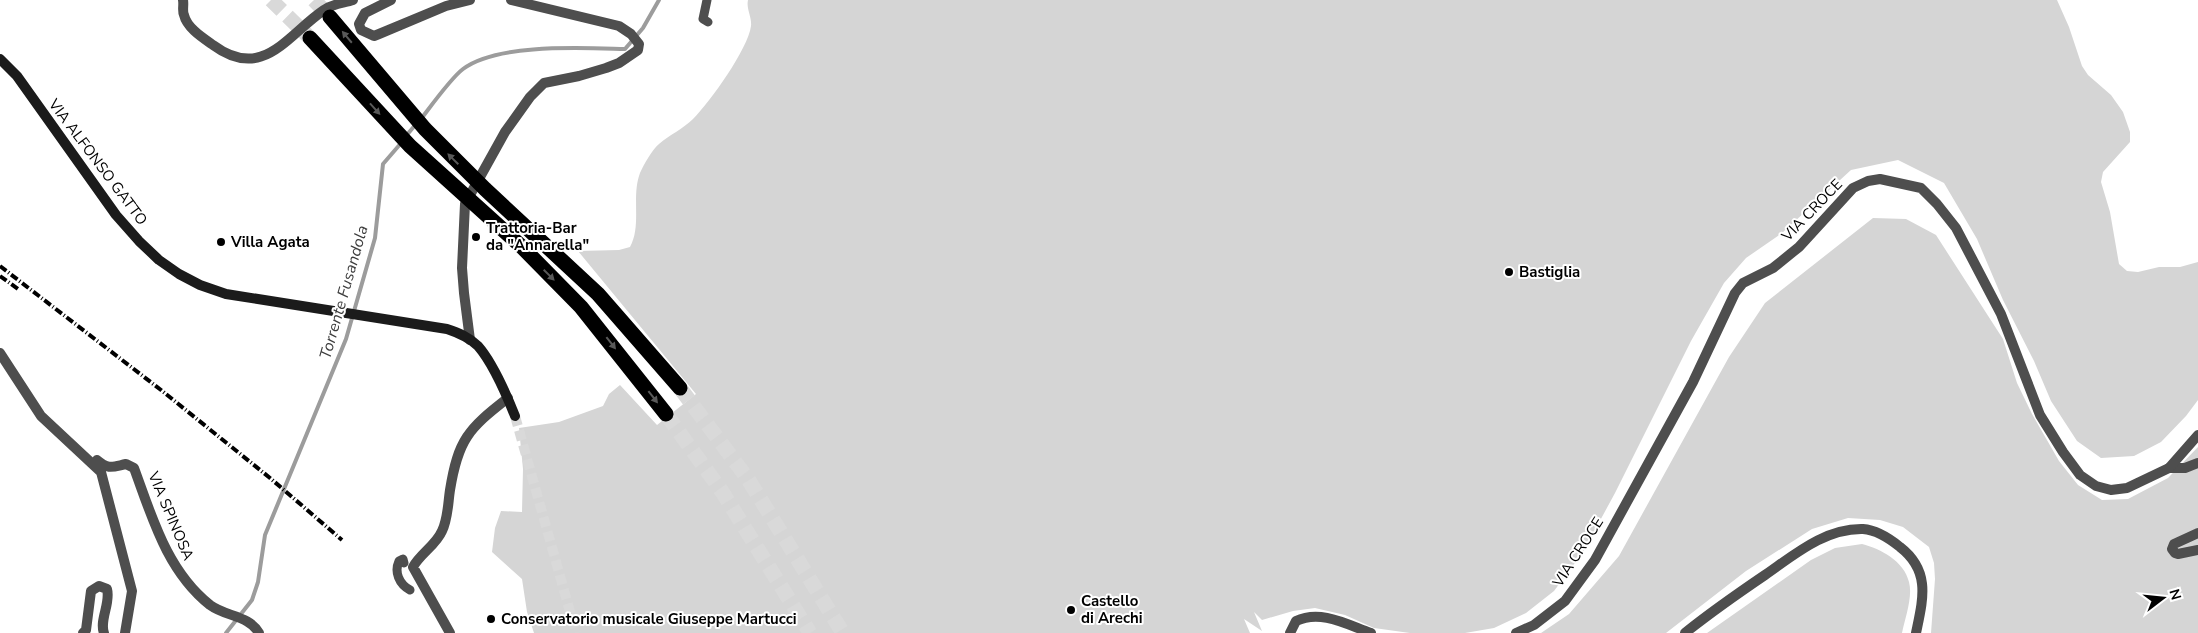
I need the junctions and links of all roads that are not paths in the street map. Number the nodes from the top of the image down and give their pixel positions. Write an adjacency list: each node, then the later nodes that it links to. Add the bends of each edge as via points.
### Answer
1 (183, 0): 2 (street, via 184,15 198,34 222,51 247,60 284,44 325,9)
2 (353, 0)
3 (391, 0): 4 (street, via 365,13 359,24 361,30 374,36 446,6)
4 (470, 0)
5 (511, 0): 11 (street, via 619,26 639,44 638,50 619,63 544,83 505,132 465,204 462,268)
6 (707, 0): 8 (street, via 702,19)
7 (330, 17): 13 (highway, one-way to 7, via 598,294 436,141)
8 (708, 22)
9 (310, 38): 15 (highway, one-way to 15, via 410,146 502,229 581,307)
10 (0, 59): 11 (main road, VIA ALFONSO GATTO, via 17,76 121,220 159,260 179,274 200,285 255,299 448,329)
11 (470, 340): 14 (main road, via 484,354)
12 (0, 353): 17 (street, via 41,416)
13 (680, 388)
14 (508, 398): 16 (main road); 29 (street, via 472,429 460,449 443,530 413,567)
15 (666, 414)
16 (515, 416)
17 (52, 425): 27 (street, via 101,472 132,591); 28 (street, VIA SPINOSA, via 60,427 106,468 126,464 134,468 162,541 179,572 212,606 250,622)
18 (2198, 435): 20 (street, VIA CROCE)
19 (2198, 463): 20 (street, via 2185,468)
20 (2169, 468): 32 (street, VIA CROCE, via 2138,484 2111,490 2096,486 2080,475 2040,415 2001,314 1956,228 1921,188 1880,179 1868,181 1854,188 1799,247 1773,268 1743,283 1735,293 1693,382 1595,560 1565,601 1534,625)
21 (2198, 533): 22 (street, via 2174,544 2172,549 2175,554)
22 (2198, 550)
23 (404, 563): 24 (street, via 402,559 399,561 398,576)
24 (410, 590)
25 (83, 633): 26 (street, via 91,591 99,586 107,589 108,595)
26 (104, 633)
27 (125, 633)
28 (259, 633)
29 (450, 633)
30 (1290, 633): 31 (street, via 1296,621 1312,616 1329,618)
31 (1371, 633)
32 (1516, 633)
33 (1685, 633): 34 (street, via 1804,548 1830,534 1863,530 1885,536 1909,554 1923,578 1923,602)
34 (1916, 633)

